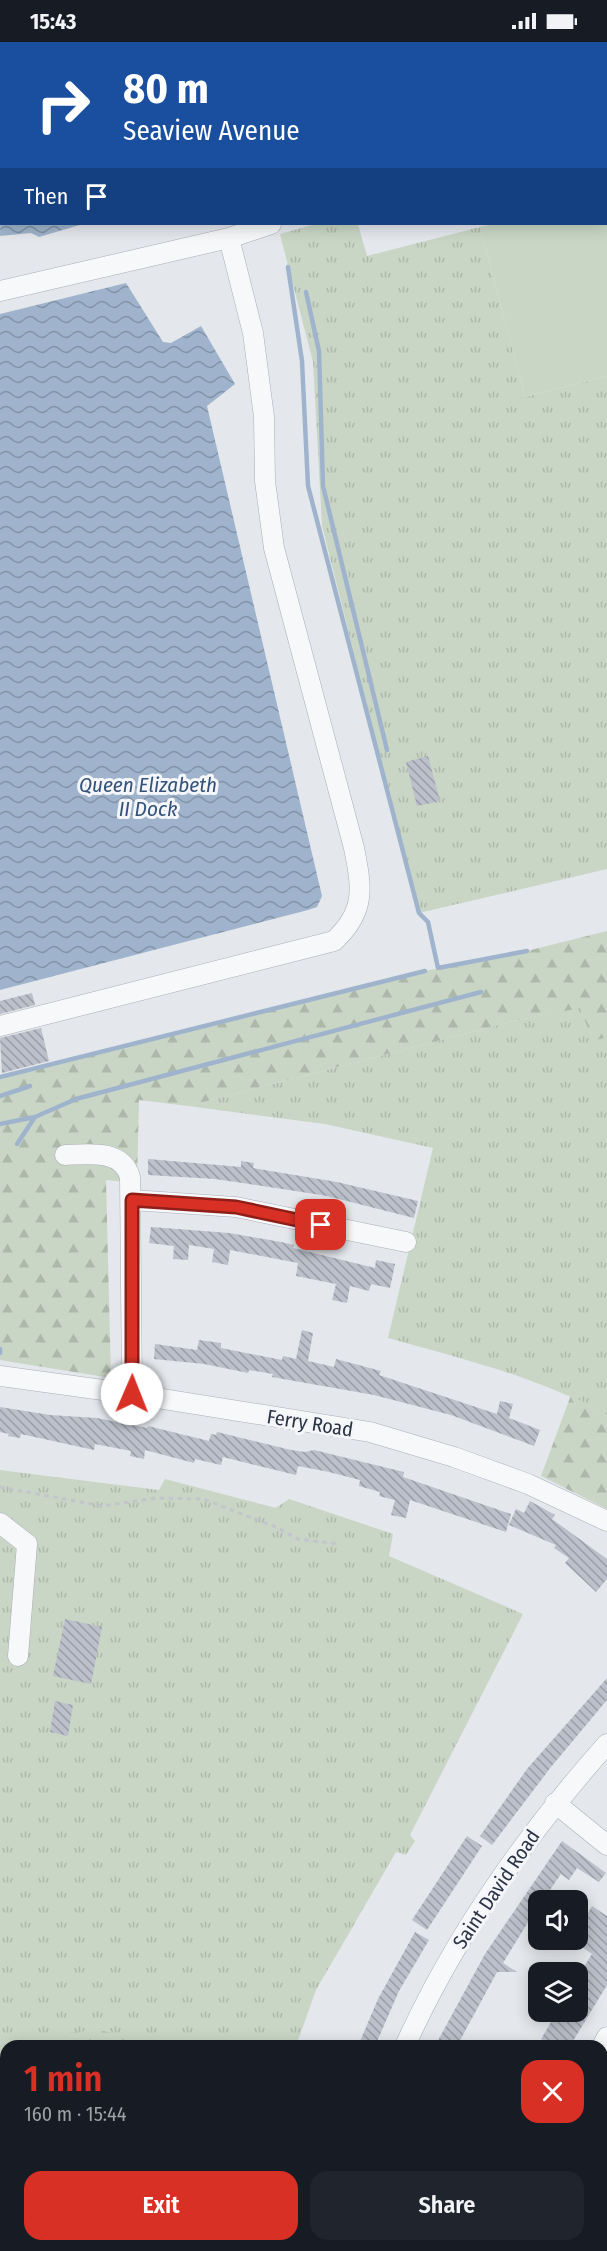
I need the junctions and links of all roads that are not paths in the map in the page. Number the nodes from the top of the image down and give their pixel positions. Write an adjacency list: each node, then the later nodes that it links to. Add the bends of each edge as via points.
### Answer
1 (268, 225): 2 (street)
2 (229, 238): 3 (street); 4 (street, via 253,333 274,548 354,848 362,886 358,909 334,941)
3 (0, 291)
4 (0, 1026)
5 (65, 1155): 6 (street, via 104,1155 120,1160 129,1171)
6 (132, 1200): 7 (street, via 236,1207); 9 (street)
7 (406, 1242)
8 (0, 1376): 9 (street, Ferry Road)
9 (132, 1394): 10 (street, Ferry Road, via 369,1432 528,1484)
10 (607, 1521)
11 (0, 1523): 12 (street, via 27,1544)
12 (18, 1656)
13 (607, 1744): 14 (street, Saint David Road)
14 (555, 1803): 15 (street); 16 (street, Saint David Road, via 500,1879 451,1957)
15 (607, 1845)
16 (408, 2040)

